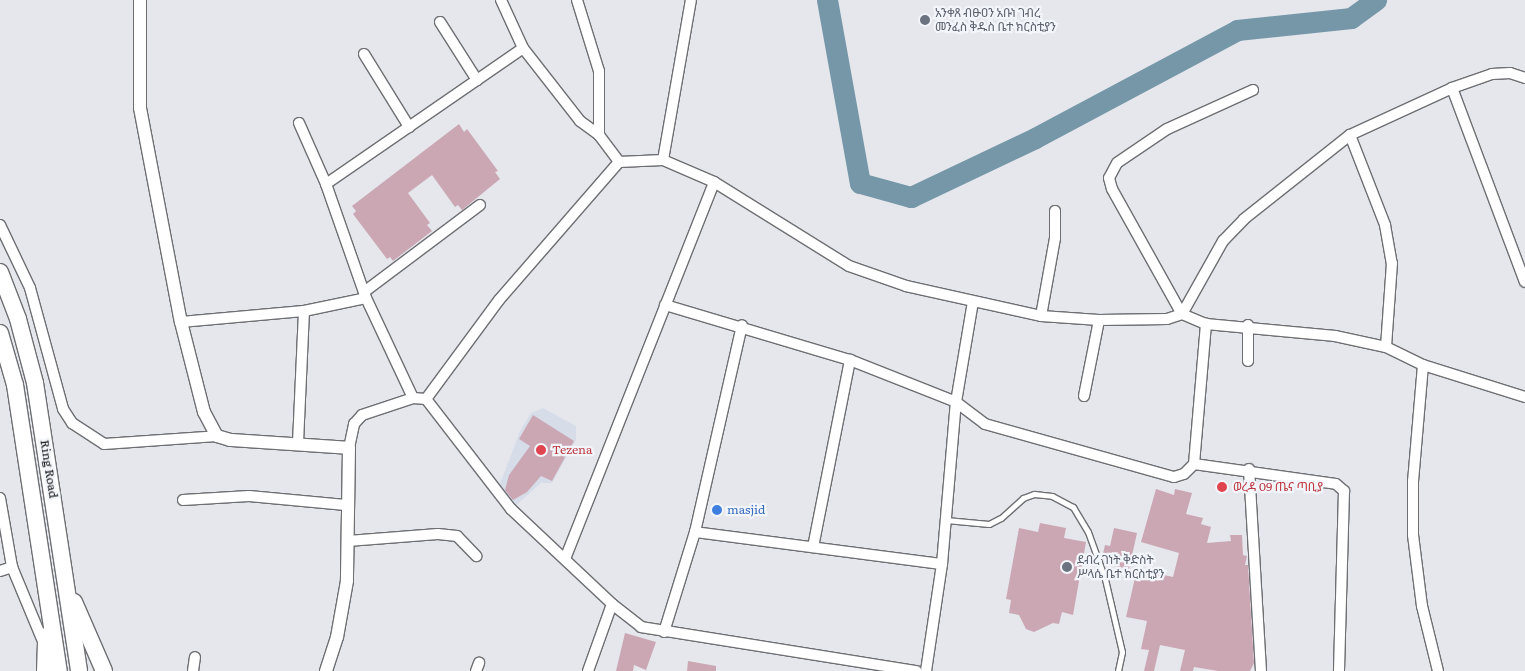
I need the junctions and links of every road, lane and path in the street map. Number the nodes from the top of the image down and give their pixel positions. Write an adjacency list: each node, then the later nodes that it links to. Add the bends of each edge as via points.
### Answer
1 (140, 0): 32 (street, via 140,108)
2 (501, 0): 6 (street)
3 (577, 0): 14 (street, via 599,71)
4 (691, 0): 16 (street)
5 (440, 22): 9 (street)
6 (523, 48): 9 (street); 14 (street, via 580,121)
7 (364, 54): 13 (street)
8 (1525, 78): 10 (street, via 1510,73 1492,74)
9 (477, 80): 13 (street)
10 (1452, 88): 15 (street); 24 (street)
11 (1253, 90): 29 (street, via 1166,129 1117,163 1109,178 1112,189)
12 (298, 123): 19 (street)
13 (409, 127): 19 (street)
14 (600, 135): 17 (street)
15 (1350, 136): 29 (street, via 1244,219 1223,241); 37 (street, via 1382,217 1392,263)
16 (663, 160): 17 (street); 18 (street)
17 (619, 162): 44 (street, via 499,300)
18 (714, 182): 26 (street, via 849,266 906,286); 27 (street)
19 (326, 184): 25 (street)
20 (480, 205): 25 (street)
21 (1056, 211): 30 (street, via 1055,238)
22 (0, 225): 46 (street, via 30,288 62,410 72,423 104,444)
23 (0, 272): 63 (highway, Ring Road, via 18,319 35,383)
24 (1525, 282)
25 (365, 295): 28 (street); 43 (street)
26 (973, 302): 30 (street); 45 (street)
27 (665, 305): 34 (street); 59 (street)
28 (304, 311): 32 (street); 47 (street)
29 (1182, 314): 31 (street, via 1137,321); 33 (street)
30 (1041, 316): 31 (street)
31 (1099, 320): 41 (street)
32 (181, 322): 46 (street, via 204,412)
33 (1206, 324): 35 (street); 49 (street)
34 (742, 325): 38 (street); 55 (street)
35 (1248, 326): 37 (street, via 1334,336); 39 (street)
36 (0, 333): 65 (highway, Ring Road, via 15,385)
37 (1386, 347): 40 (street)
38 (850, 360): 45 (street); 57 (street)
39 (1248, 361)
40 (1423, 365): 42 (street); 81 (street, via 1413,481 1413,535 1422,606)
41 (1084, 396)
42 (1525, 397)
43 (413, 398): 44 (street); 48 (street, via 362,415 354,424)
44 (426, 399): 59 (street, via 511,509)
45 (956, 402): 49 (street, via 985,424 1174,477 1184,474); 54 (street)
46 (217, 436): 47 (street, via 230,440)
47 (298, 444): 48 (street)
48 (349, 448): 53 (street)
49 (1194, 464): 50 (street)
50 (1249, 470): 79 (street); 80 (street, via 1336,484 1344,491)
51 (0, 498): 61 (street)
52 (184, 500): 53 (street, via 249,496)
53 (346, 505): 56 (street)
54 (946, 520): 60 (street); 78 (lane, via 989,524 1001,518 1023,498 1034,494 1052,496 1073,507 1088,532 1105,579 1122,652)
55 (696, 532): 57 (street); 66 (street)
56 (348, 541): 58 (street, via 438,534 457,536); 74 (street, via 347,582 337,637)
57 (813, 547): 60 (street)
58 (476, 556)
59 (565, 559): 64 (street)
60 (942, 564): 77 (street)
61 (12, 567): 62 (street); 67 (street)
62 (0, 571)
63 (65, 582): 71 (highway, Ring Road); 72 (highway)
64 (612, 604): 66 (street, via 641,626); 75 (street)
65 (48, 609): 67 (highway); 70 (highway, Ring Road)
66 (664, 632): 76 (street)
67 (46, 647): 69 (highway)
68 (195, 657): 73 (street)
69 (45, 671)
70 (59, 671)
71 (79, 671)
72 (104, 671)
73 (193, 671)
74 (326, 671)
75 (588, 671)
76 (917, 671)
77 (926, 671)
78 (1118, 671)
79 (1261, 671)
80 (1339, 671)
81 (1438, 671)

